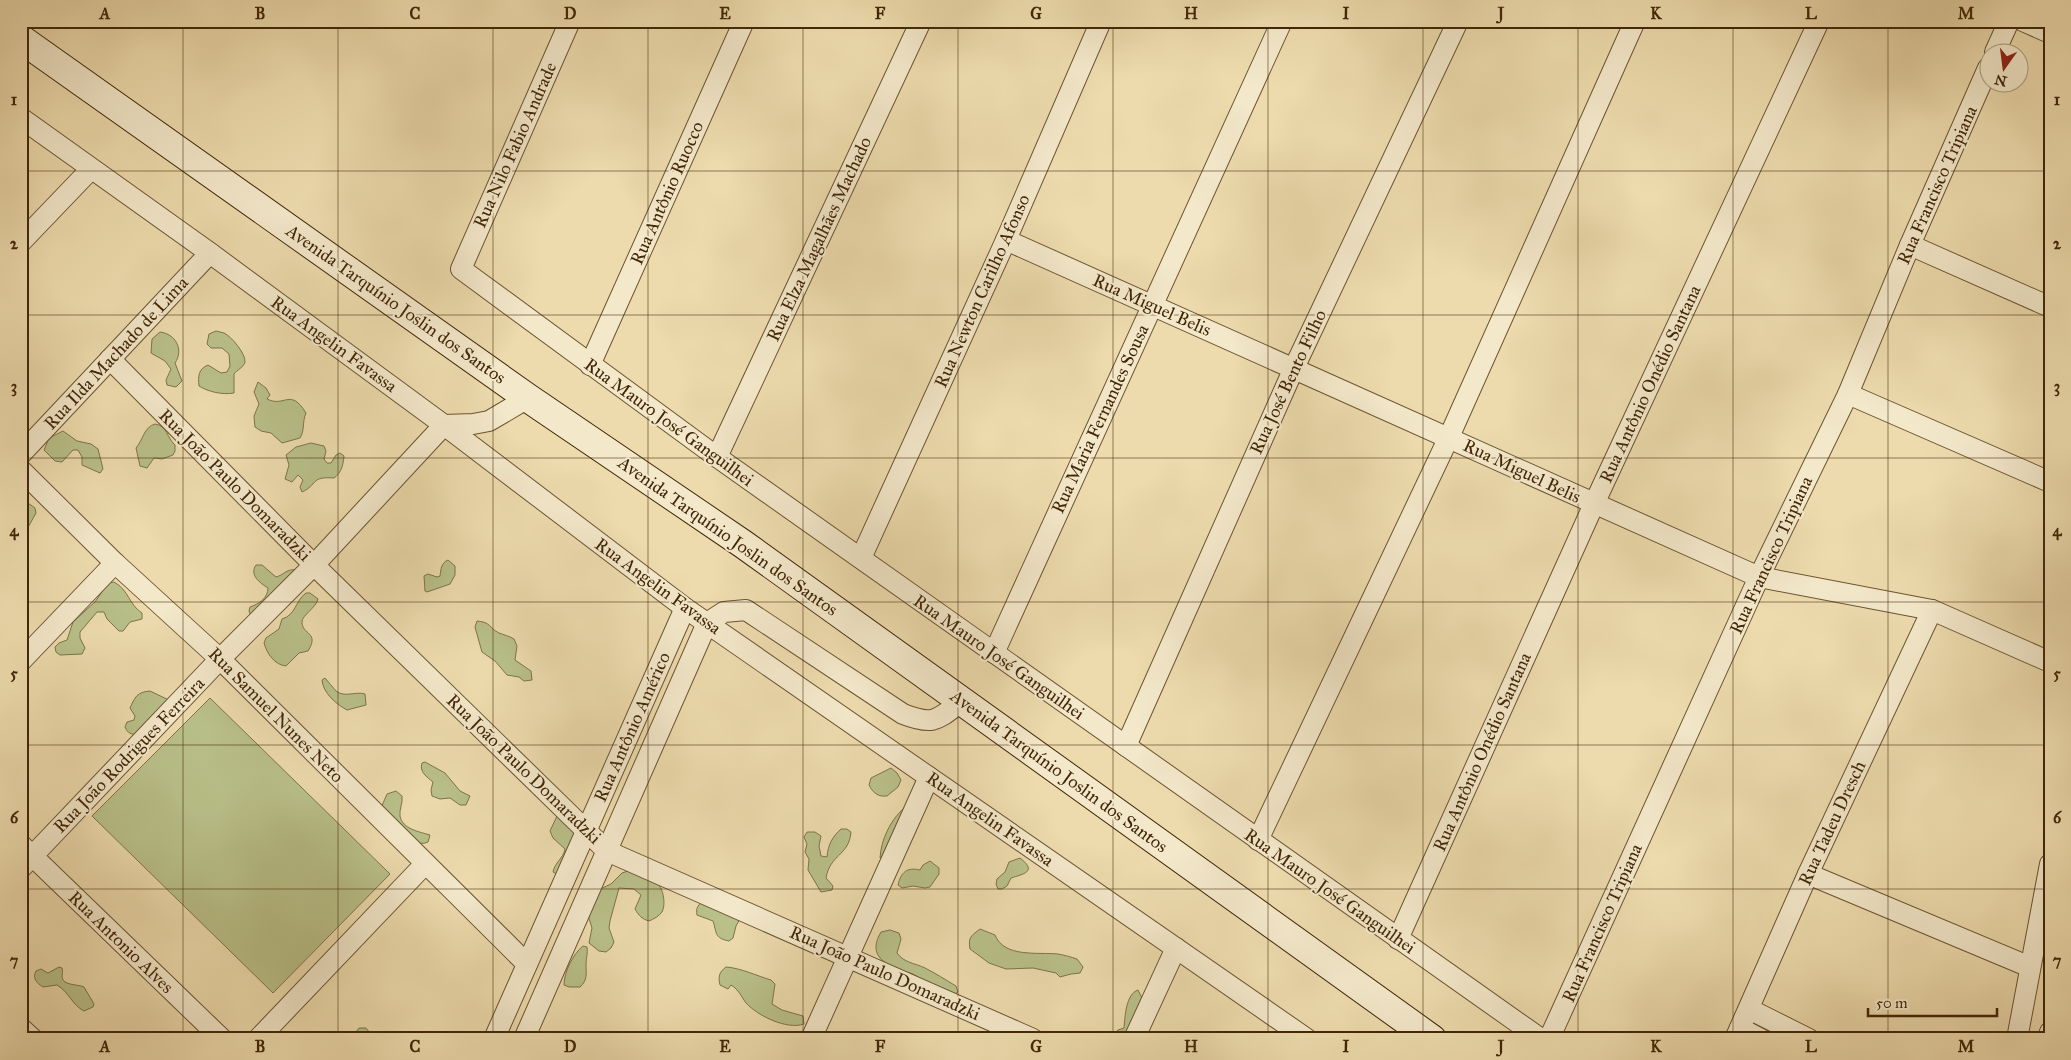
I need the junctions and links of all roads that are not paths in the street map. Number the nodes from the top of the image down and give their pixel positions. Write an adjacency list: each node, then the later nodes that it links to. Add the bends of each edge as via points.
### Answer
1 (570, 21): 21 (street, Rua Nilo Fabio Andrade)
2 (744, 21): 25 (street, Rua Antônio Ruocco)
3 (921, 21): 32 (street, Rua Elza Magalhães Machado)
4 (1101, 21): 17 (street, Rua Newton Carilho Afonso)
5 (1282, 21): 22 (street, Rua Maria Fernandes Sousa)
6 (1458, 21): 26 (street, Rua José Bento Filho)
7 (1635, 21): 30 (street)
8 (1819, 21): 35 (street, Rua Antônio Onédio Santana)
9 (2009, 21): 13 (street)
10 (2023, 21): 11 (street)
11 (2050, 33)
12 (21, 39): 28 (street, Avenida Tarquínio Joslin dos Santos)
13 (2000, 42)
14 (1978, 91): 19 (street, Rua Francisco Tripiana)
15 (21, 118): 16 (street, Rua Angelin Favassa)
16 (91, 169): 18 (street); 20 (street, Rua Angelin Favassa)
17 (1006, 240): 22 (street, Rua Miguel Belis); 36 (street, Rua Newton Carilho Afonso)
18 (21, 242)
19 (1910, 245): 23 (street); 27 (street, Rua Francisco Tripiana)
20 (210, 253): 24 (street, Rua Ilda Machado de Lima); 29 (street, Rua Angelin Favassa)
21 (461, 269): 25 (street, Rua Mauro José Ganguilhei)
22 (1152, 305): 26 (street, Rua Miguel Belis); 43 (street, Rua Maria Fernandes Sousa)
23 (2050, 307)
24 (110, 359): 31 (street, Rua Ilda Machado de Lima); 38 (street, Rua João Paulo Domaradzki)
25 (590, 364): 32 (street, Rua Mauro José Ganguilhei)
26 (1294, 368): 30 (street, Rua Miguel Belis); 48 (street, Rua José Bento Filho)
27 (1848, 394): 34 (street); 39 (street, Rua Francisco Tripiana)
28 (528, 398): 29 (street, via 489,421); 47 (street, Avenida Tarquínio Joslin dos Santos, via 743,544)
29 (444, 425): 38 (street, Rua João Rodrigues Ferreira); 40 (street, Rua Angelin Favassa)
30 (1449, 437): 35 (street, Rua Miguel Belis); 51 (street)
31 (21, 454)
32 (717, 457): 36 (street, Rua Mauro José Ganguilhei)
33 (21, 470): 37 (street, Rua Samuel Nunes Neto)
34 (2050, 482)
35 (1594, 504): 39 (street, Rua Miguel Belis); 57 (street, Rua Antônio Onédio Santana)
36 (861, 558): 43 (street, Rua Mauro José Ganguilhei)
37 (115, 563): 44 (street, Rua Samuel Nunes Neto); 45 (street)
38 (314, 565): 44 (street, Rua João Rodrigues Ferreira); 50 (street, Rua João Paulo Domaradzki)
39 (1759, 578): 41 (street, Rua Miguel Belis); 77 (street, Rua Francisco Tripiana)
40 (685, 608): 42 (street, Rua Angelin Favassa); 50 (street, Rua Antônio Américo)
41 (1932, 610): 46 (street, Rua Miguel Belis); 56 (street, Rua Tadeu Dresch)
42 (707, 624): 47 (street, via 724,612 746,610 903,714 921,721 938,719); 49 (street, Rua Angelin Favassa); 52 (street, Rua Antônio Américo)
43 (994, 653): 48 (street, Rua Mauro José Ganguilhei)
44 (220, 659): 53 (street, Rua João Rodrigues Ferreira); 54 (street, Rua Samuel Nunes Neto)
45 (21, 661)
46 (2050, 662)
47 (962, 702): 75 (street, Avenida Tarquínio Joslin dos Santos)
48 (1126, 746): 51 (street, Rua Mauro José Ganguilhei)
49 (929, 777): 58 (street, Rua Angelin Favassa); 59 (street)
50 (586, 831): 52 (street, Rua João Paulo Domaradzki); 60 (street, Rua Antônio Américo)
51 (1258, 840): 57 (street, Rua Mauro José Ganguilhei)
52 (607, 851): 59 (street, Rua João Paulo Domaradzki); 70 (street, Rua Antônio Américo)
53 (25, 856): 67 (street, Rua Antonio Alves)
54 (425, 864): 60 (street, Rua Samuel Nunes Neto); 68 (street)
55 (2050, 864): 61 (street)
56 (1808, 874): 61 (street); 62 (street, Rua Tadeu Dresch)
57 (1398, 939): 76 (street, Rua Mauro José Ganguilhei)
58 (1176, 948): 73 (street); 74 (street, Rua Angelin Favassa)
59 (848, 956): 71 (street); 72 (street, Rua João Paulo Domaradzki)
60 (527, 964): 69 (street, Rua Antônio Américo)
61 (2030, 967): 80 (street)
62 (1749, 1008): 65 (street, Rua Tadeu Dresch); 79 (street)
63 (21, 1028): 66 (street)
64 (2050, 1032): 81 (street)
65 (1738, 1033): 78 (street)
66 (33, 1039)
67 (222, 1039)
68 (258, 1039)
69 (494, 1039)
70 (524, 1039)
71 (811, 1039)
72 (1034, 1039)
73 (1134, 1039)
74 (1307, 1039)
75 (1432, 1039)
76 (1541, 1039)
77 (1549, 1039)
78 (1762, 1039)
79 (1809, 1039)
80 (2017, 1039)
81 (2048, 1039)

